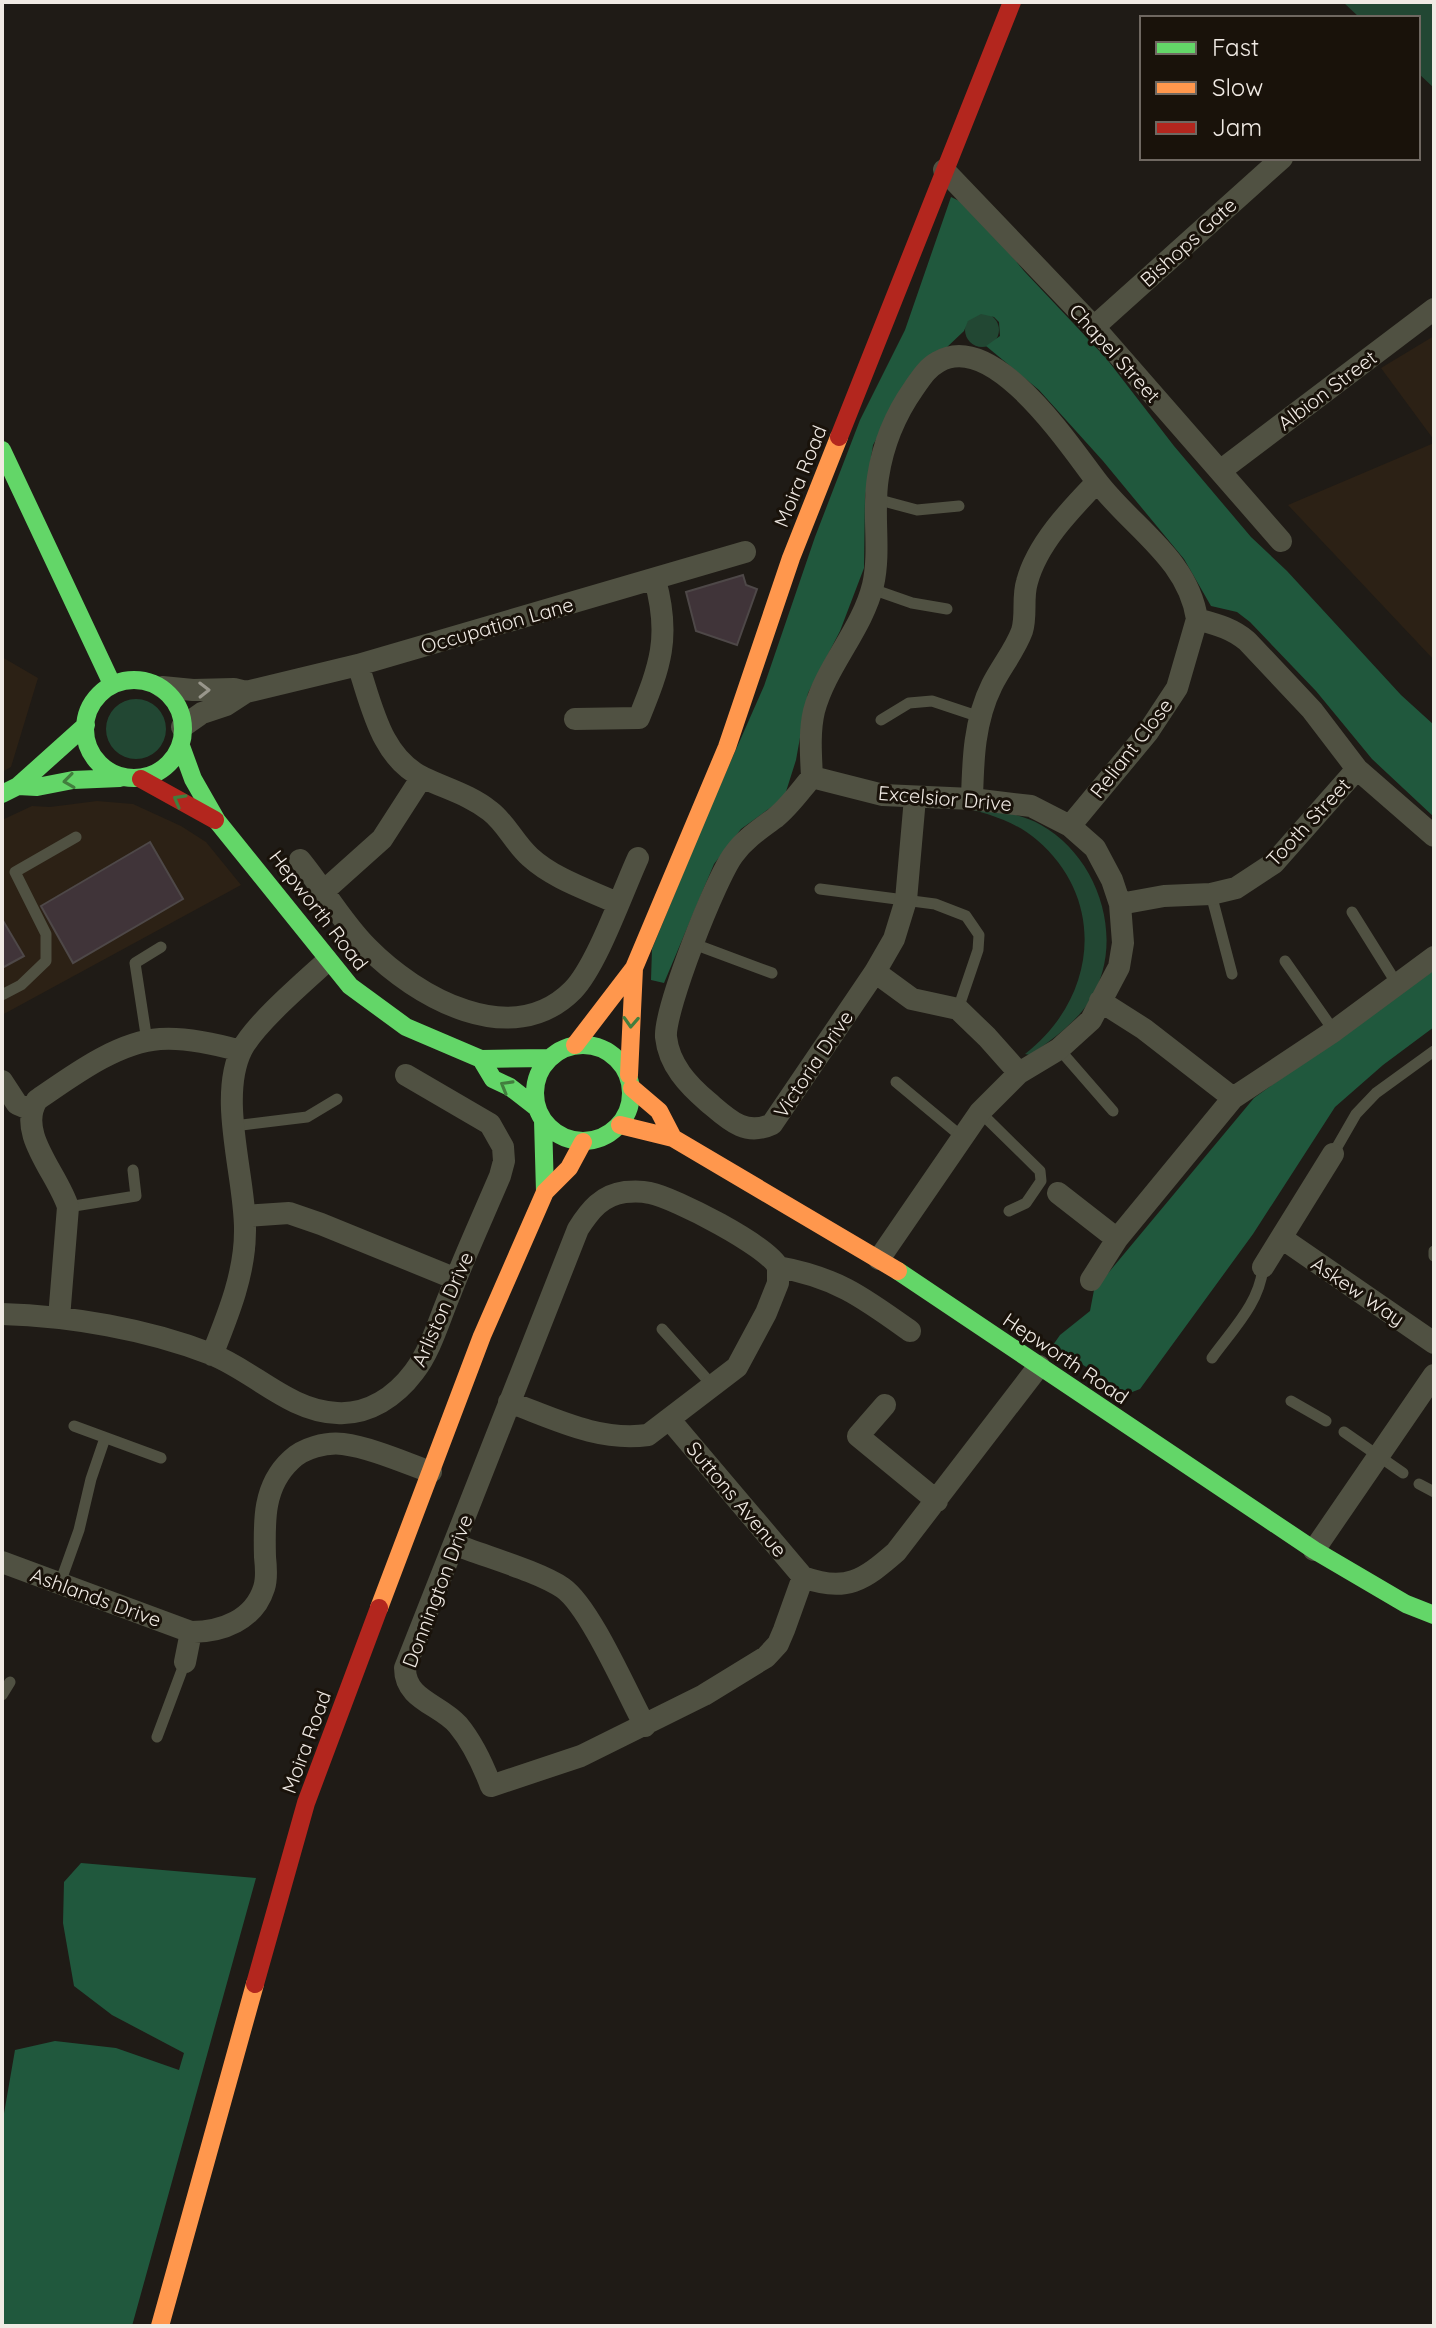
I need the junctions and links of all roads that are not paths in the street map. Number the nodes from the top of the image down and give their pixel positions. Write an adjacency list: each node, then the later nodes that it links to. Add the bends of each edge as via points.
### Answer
1 (1012, 2): 3 (street, Moira Road)
2 (1280, 160): 5 (street, Bishops Gate)
3 (944, 170): 5 (street, Chapel Street); 52 (street, Moira Road, via 791,558 727,747)
4 (1434, 309): 7 (street, Albion Street)
5 (1094, 327): 7 (street, Chapel Street)
6 (2, 450): 18 (street)
7 (1220, 471): 11 (street, Chapel Street)
8 (1097, 482): 9 (street, via 1022,390 983,362 952,358 939,360 925,372 900,407 884,449); 16 (street, via 1179,571); 21 (street, via 1052,533 1029,575 1021,633)
9 (875, 499): 10 (lane, via 917,510); 14 (street)
10 (959, 506)
11 (1281, 541)
12 (745, 552): 13 (street, Occupation Lane)
13 (655, 580): 17 (street, Occupation Lane); 22 (street, via 663,608 660,667 639,718)
14 (872, 589): 15 (lane); 28 (street, via 813,713)
15 (947, 609)
16 (1197, 619): 26 (street, via 1237,632 1247,641 1312,710); 35 (street, Reliant Close, via 1177,688 1148,732)
17 (358, 665): 20 (street, Occupation Lane); 27 (street, via 382,737)
18 (112, 684): 19 (street, via 139,679); 24 (street, via 88,711)
19 (162, 687): 20 (street, one-way to 20); 25 (street, via 172,697)
20 (246, 692): 25 (street, via 202,713)
21 (980, 717): 23 (lane, via 932,701 909,703); 33 (street)
22 (575, 719)
23 (881, 720)
24 (86, 725): 29 (street, via 86,739 100,766); 31 (street)
25 (181, 736): 30 (street, via 176,757 163,771); 34 (street, Hepworth Road, via 193,779)
26 (1357, 769): 36 (street); 42 (street, Tooth Street, via 1274,863 1236,888)
27 (422, 777): 41 (street, via 382,839); 44 (street, via 493,813 546,869)
28 (812, 777): 32 (street, Excelsior Drive); 47 (street, Victoria Drive, via 734,854)
29 (120, 778): 30 (street); 31 (street, one-way to 31)
30 (141, 779): 34 (street, Hepworth Road, one-way to 30)
31 (10, 790)
32 (915, 798): 33 (street, Excelsior Drive); 43 (street, Victoria Drive)
33 (972, 799): 35 (street, Excelsior Drive, via 1031,806)
34 (217, 821): 50 (street, Hepworth Road)
35 (1070, 826): 45 (street, Excelsior Drive, via 1095,848)
36 (1434, 836)
37 (76, 837): 57 (lane, via 15,872 46,934 46,961)
38 (638, 858): 44 (street)
39 (300, 860): 41 (street)
40 (820, 889): 43 (lane)
41 (325, 890): 44 (street, via 365,945 407,980 454,1006 506,1019 539,1011 574,988)
42 (1211, 894): 45 (street, Tooth Street); 55 (lane)
43 (906, 900): 53 (street, Victoria Drive, via 894,939); 59 (lane, via 955,910 979,935)
44 (617, 903)
45 (1120, 904): 58 (street, Excelsior Drive, via 1119,967)
46 (1352, 912): 56 (lane)
47 (694, 944): 53 (street, Victoria Drive, via 672,1006 666,1035 670,1049 689,1085 734,1125 751,1130 772,1124); 54 (lane)
48 (161, 947): 61 (lane, via 135,963)
49 (1434, 957): 56 (street)
50 (327, 961): 64 (street); 67 (street, Hepworth Road, via 368,1001 406,1027)
51 (1285, 961): 60 (lane)
52 (634, 968): 62 (street, Moira Road); 71 (street, Moira Road, one-way to 71)
53 (875, 972): 59 (street, via 912,999)
54 (772, 973)
55 (1232, 974)
56 (1397, 984): 60 (street)
57 (2, 995)
58 (1100, 1001): 63 (street, Excelsior Drive, via 1091,1020); 73 (street)
59 (958, 1009): 68 (street)
60 (1334, 1031): 73 (street)
61 (147, 1041): 64 (street, via 194,1041); 75 (street, via 126,1047 55,1088)
62 (575, 1045): 66 (street); 71 (street, via 613,1054)
63 (1059, 1049): 68 (street, Excelsior Drive); 76 (lane)
64 (241, 1051): 80 (street)
65 (1434, 1051): 84 (lane, via 1376,1093 1356,1114)
66 (550, 1058): 67 (street, Hepworth Road); 78 (street, via 534,1094)
67 (481, 1059): 78 (street, Hepworth Road, one-way to 67, via 493,1079)
68 (1019, 1073): 77 (street, Excelsior Drive)
69 (406, 1075): 96 (street, Arliston Drive, via 490,1124 503,1147 500,1176)
70 (2, 1081): 75 (street, via 17,1104)
71 (630, 1082): 79 (street, via 632,1101); 82 (street, Hepworth Road, via 659,1111)
72 (896, 1082): 81 (lane)
73 (1233, 1098): 91 (street)
74 (337, 1099): 80 (lane, via 307,1117)
75 (31, 1110): 88 (street, via 30,1128)
76 (1113, 1111)
77 (980, 1112): 81 (street, Excelsior Drive); 89 (lane, via 1040,1171 1041,1181 1026,1203)
78 (540, 1114): 83 (street, via 553,1132); 86 (street, Moira Road)
79 (620, 1125): 82 (street, Hepworth Road); 83 (street, via 610,1134)
80 (234, 1126): 90 (street)
81 (962, 1137): 93 (street, Excelsior Drive)
82 (673, 1138): 93 (street, Hepworth Road)
83 (583, 1142): 86 (street, Moira Road, via 569,1168)
84 (1333, 1154): 92 (street)
85 (133, 1170): 88 (lane, via 136,1196)
86 (545, 1192): 118 (street, Moira Road, via 482,1336)
87 (1058, 1193): 91 (street)
88 (68, 1207): 99 (street)
89 (1009, 1211)
90 (245, 1216): 96 (street, via 289,1213); 103 (street, via 238,1280)
91 (1117, 1239): 97 (street)
92 (1283, 1239): 95 (street); 102 (street, Askew Way)
93 (879, 1259): 105 (street, Hepworth Road)
94 (778, 1267): 101 (street, Donnington Drive, via 829,1279 856,1292); 107 (street, via 778,1283 749,1349); 109 (street, Donnington Drive, via 748,1241 652,1193 609,1197 592,1208 578,1229)
95 (1263, 1267): 104 (lane, via 1253,1302)
96 (456, 1279): 103 (street, Arliston Drive, via 416,1370 394,1394 369,1408 338,1413 311,1409)
97 (1091, 1280)
98 (2, 1314): 99 (street, Arliston Drive)
99 (59, 1318): 103 (street, Arliston Drive)
100 (662, 1329): 107 (lane)
101 (910, 1331)
102 (1429, 1336)
103 (212, 1355)
104 (1212, 1358)
105 (1039, 1366): 122 (street); 124 (street, Hepworth Road)
106 (1434, 1375): 116 (street)
107 (713, 1386): 111 (street)
108 (1291, 1401): 112 (lane)
109 (509, 1402): 111 (street, via 615,1437 648,1435); 123 (street, Donnington Drive)
110 (885, 1405): 122 (street, via 858,1436)
111 (670, 1420): 126 (street, Suttons Avenue)
112 (1326, 1421)
113 (74, 1426): 115 (lane)
114 (1344, 1432): 116 (lane)
115 (105, 1438): 117 (lane); 127 (lane)
116 (1379, 1455): 119 (lane); 124 (street)
117 (161, 1458)
118 (431, 1472): 129 (street, via 342,1444 299,1452 269,1493 265,1587 256,1603 241,1620 224,1628); 135 (street, Moira Road, via 306,1803)
119 (1403, 1473)
120 (1419, 1484): 121 (lane)
121 (1434, 1492)
122 (937, 1501): 126 (street, via 896,1552 868,1576 835,1584)
123 (454, 1544): 133 (street, via 551,1582 572,1596); 133 (street, Donnington Drive, via 407,1658 405,1676 417,1696 457,1723 491,1786 581,1756)
124 (1314, 1550): 128 (street, Hepworth Road)
125 (2, 1562): 127 (street, Ashlands Drive)
126 (803, 1577): 133 (street, Donnington Drive, via 778,1644 766,1657)
127 (60, 1583): 129 (street, Ashlands Drive)
128 (1434, 1615)
129 (191, 1632): 130 (street)
130 (185, 1662): 134 (lane)
131 (10, 1682): 132 (lane)
132 (2, 1695)
133 (645, 1726)
134 (157, 1737)
135 (160, 2326)

